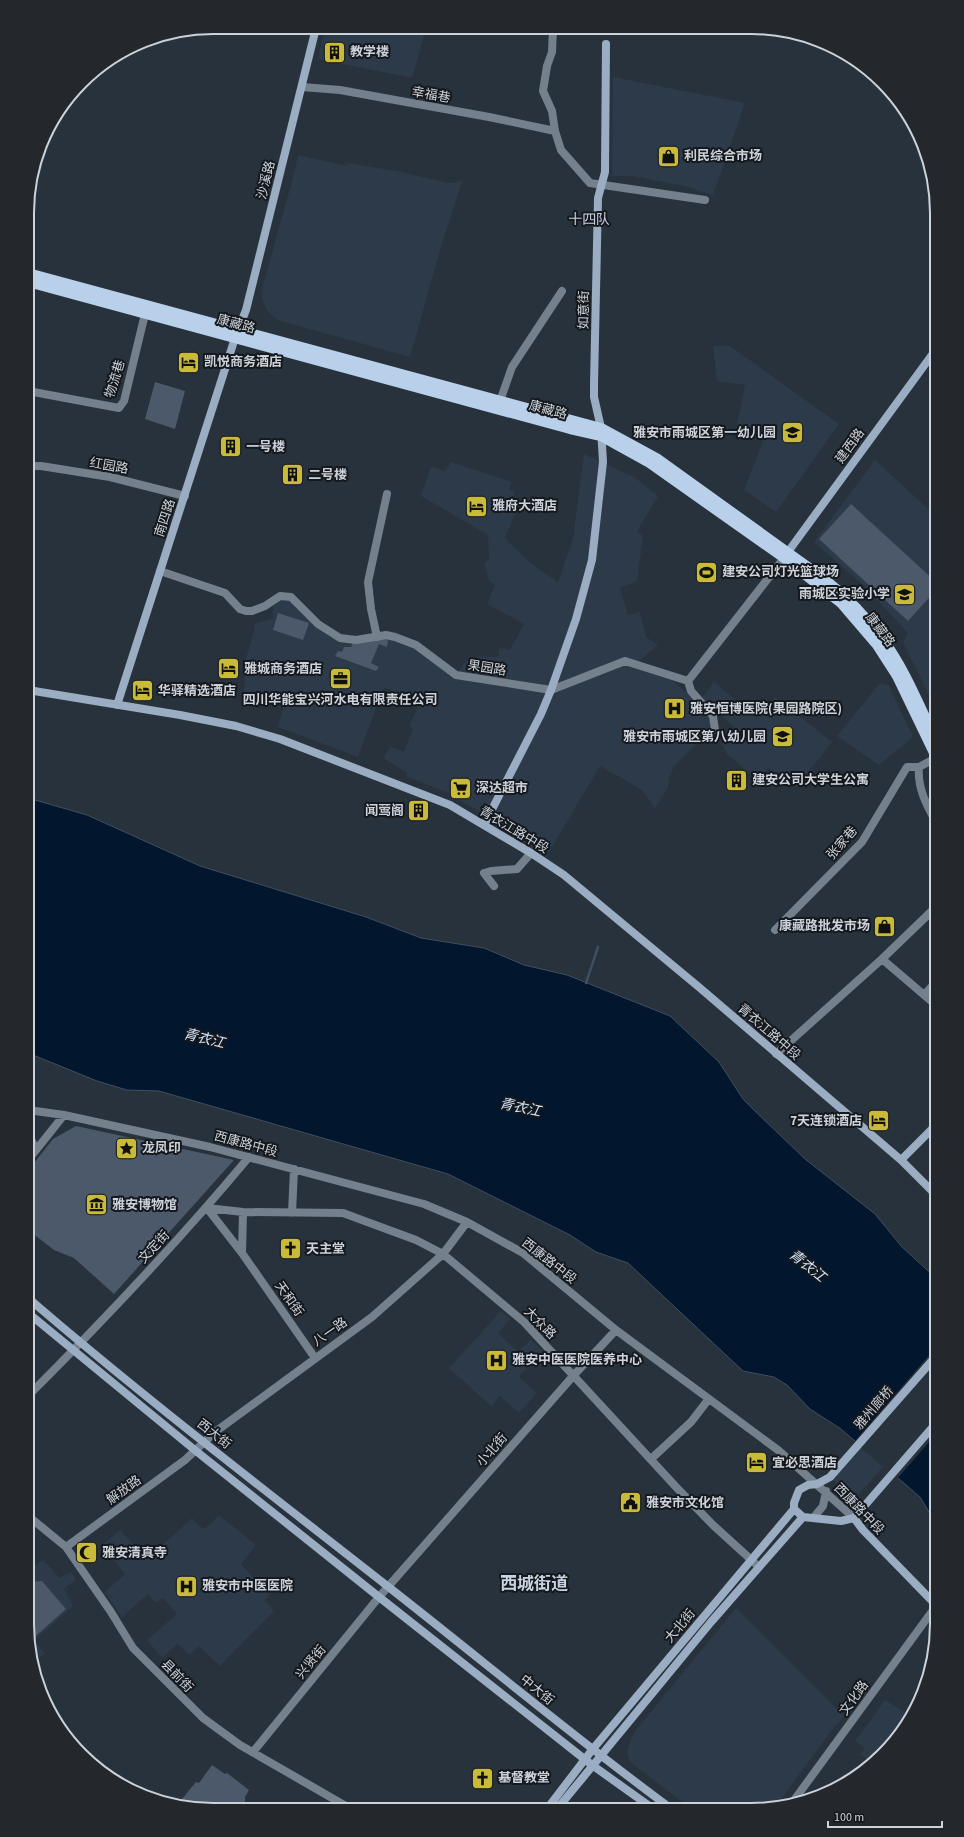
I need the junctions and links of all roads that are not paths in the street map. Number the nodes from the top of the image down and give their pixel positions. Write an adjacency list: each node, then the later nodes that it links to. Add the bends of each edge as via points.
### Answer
1 (315, 34): 4 (main road, 沙溪路)
2 (553, 34): 5 (street, via 552,52 543,91 552,111)
3 (606, 44): 6 (main road, 如意街, via 605,172)
4 (302, 87): 5 (street, 幸福巷, via 340,90); 12 (main road, 沙溪路, via 246,310)
5 (555, 131): 6 (street, via 561,150 590,183)
6 (602, 184): 7 (street); 16 (main road, 如意街, via 598,198 594,384)
7 (705, 200)
8 (34, 275): 12 (main road, 康藏路)
9 (34, 284): 11 (main road, 康藏路)
10 (562, 291): 15 (street, via 512,367)
11 (145, 314): 12 (main road, 康藏路); 14 (street, 物流巷, via 124,401 119,410)
12 (237, 334): 15 (main road, 康藏路); 16 (main road, 康藏路, via 570,429); 19 (main road, 南四路)
13 (930, 358): 20 (main road, 建西路)
14 (34, 391)
15 (500, 401): 16 (main road, 康藏路)
16 (601, 432): 20 (main road, 康藏路); 24 (main road, 如意街, via 603,462 592,560 576,618)
17 (34, 466): 19 (street, 红园路, via 110,477)
18 (387, 494): 22 (street, via 368,582)
19 (185, 496): 21 (main road, 南四路)
20 (786, 555): 23 (street); 27 (main road, 康藏路, via 834,587 865,616 885,642 902,671); 29 (main road, 康藏路, via 841,603 877,645 897,676)
21 (160, 571): 22 (street, 果园路, via 225,593 240,609 246,611 265,606 280,596 291,597 318,624 340,638 356,640); 26 (main road, 南四路)
22 (377, 637): 24 (street, 果园路, via 395,636 416,645 456,675)
23 (688, 681): 24 (street, 果园路, via 625,662); 28 (street, via 691,691 713,716)
24 (551, 690): 33 (main road, 如意街)
25 (34, 691): 26 (main road, 青衣江路中段)
26 (117, 705): 33 (main road, 青衣江路中段, via 236,726 280,739 435,799)
27 (930, 728)
28 (715, 730)
29 (930, 744)
30 (930, 762): 31 (street, 张家巷)
31 (919, 767): 32 (street, via 918,778 922,787 922,797); 37 (street, 张家巷, via 907,767 903,771 862,842)
32 (930, 811)
33 (484, 825): 34 (main road, 青衣江路中段)
34 (531, 853): 35 (street, via 517,869 484,873); 42 (main road, 青衣江路中段, via 570,880)
35 (494, 886)
36 (930, 913): 38 (street)
37 (775, 930)
38 (882, 959): 40 (street); 42 (street)
39 (930, 988): 40 (street)
40 (924, 994): 41 (street)
41 (930, 1000)
42 (776, 1054): 50 (main road, 青衣江路中段)
43 (34, 1111): 44 (street, 西康路中段)
44 (64, 1115): 47 (street); 49 (street, 西康路中段)
45 (930, 1131): 50 (main road)
46 (34, 1146): 47 (street)
47 (36, 1150): 48 (street)
48 (34, 1152)
49 (250, 1157): 51 (street, 西康路中段); 53 (street, 文定街)
50 (901, 1160): 52 (main road, 青衣江路中段)
51 (294, 1169): 55 (street); 56 (street, 西康路中段, via 424,1204)
52 (930, 1189)
53 (207, 1208): 54 (street, 大众路); 57 (street, 天和街); 62 (street, 文定街)
54 (243, 1212): 55 (street, 大众路); 57 (street)
55 (292, 1213): 58 (street, 大众路, via 343,1213 416,1240)
56 (466, 1222): 58 (street, 八一路); 61 (street, 西康路中段, via 522,1253)
57 (242, 1253): 64 (street, 天和街)
58 (443, 1254): 64 (street, 八一路, via 372,1317); 66 (street, 大众路, via 524,1322)
59 (34, 1303): 62 (main road, 西大街)
60 (34, 1318): 63 (main road, 西大街)
61 (616, 1330): 66 (street, 小北街); 68 (street, 西康路中段)
62 (81, 1343): 63 (street, 文定街); 70 (main road, 西大街)
63 (74, 1350): 67 (street, 文定街); 71 (main road, 西大街)
64 (315, 1358): 70 (street, 八一路, via 215,1432)
65 (930, 1363): 73 (main road, 雅州廊桥, via 830,1477)
66 (574, 1375): 72 (street, 大众路); 83 (street, 小北街)
67 (34, 1390)
68 (708, 1400): 72 (street, via 691,1422); 73 (street, 西康路中段, via 778,1450)
69 (930, 1430): 78 (main road)
70 (204, 1443): 71 (street, 八一路); 83 (main road, 西大街)
71 (196, 1451): 80 (street, 解放路); 84 (main road, 西大街)
72 (651, 1458): 81 (street, 大众路, via 713,1525)
73 (817, 1484): 74 (street, 西康路中段); 75 (main road, via 799,1490)
74 (826, 1491): 77 (street, via 823,1506); 78 (street, 西康路中段)
75 (794, 1509): 76 (main road); 81 (main road, 大北街)
76 (803, 1517): 77 (main road); 82 (main road, 大北街)
77 (814, 1517): 78 (main road, via 841,1521)
78 (854, 1518): 85 (main road, 西康路中段)
79 (34, 1520): 80 (street, 县前街)
80 (66, 1547): 88 (street, 县前街, via 133,1648 203,1718)
81 (751, 1560): 82 (street, 大众路); 87 (main road, 大北街)
82 (758, 1566): 89 (main road, 大北街)
83 (388, 1587): 84 (street, 兴贤街); 87 (main road, 中大街)
84 (379, 1597): 88 (street, 兴贤街); 90 (main road, 西大街)
85 (930, 1600)
86 (930, 1614): 92 (street, 文化路)
87 (592, 1750): 89 (main road, 中大街); 90 (main road, 大北街)
88 (253, 1752): 93 (street, 县前街)
89 (600, 1756): 91 (main road, 大北街); 97 (main road, 中大街)
90 (586, 1759): 91 (main road); 94 (main road, 大北街)
91 (592, 1765): 95 (main road, 大北街); 96 (main road)
92 (796, 1797)
93 (341, 1803)
94 (552, 1803)
95 (562, 1803)
96 (645, 1803)
97 (664, 1803)

